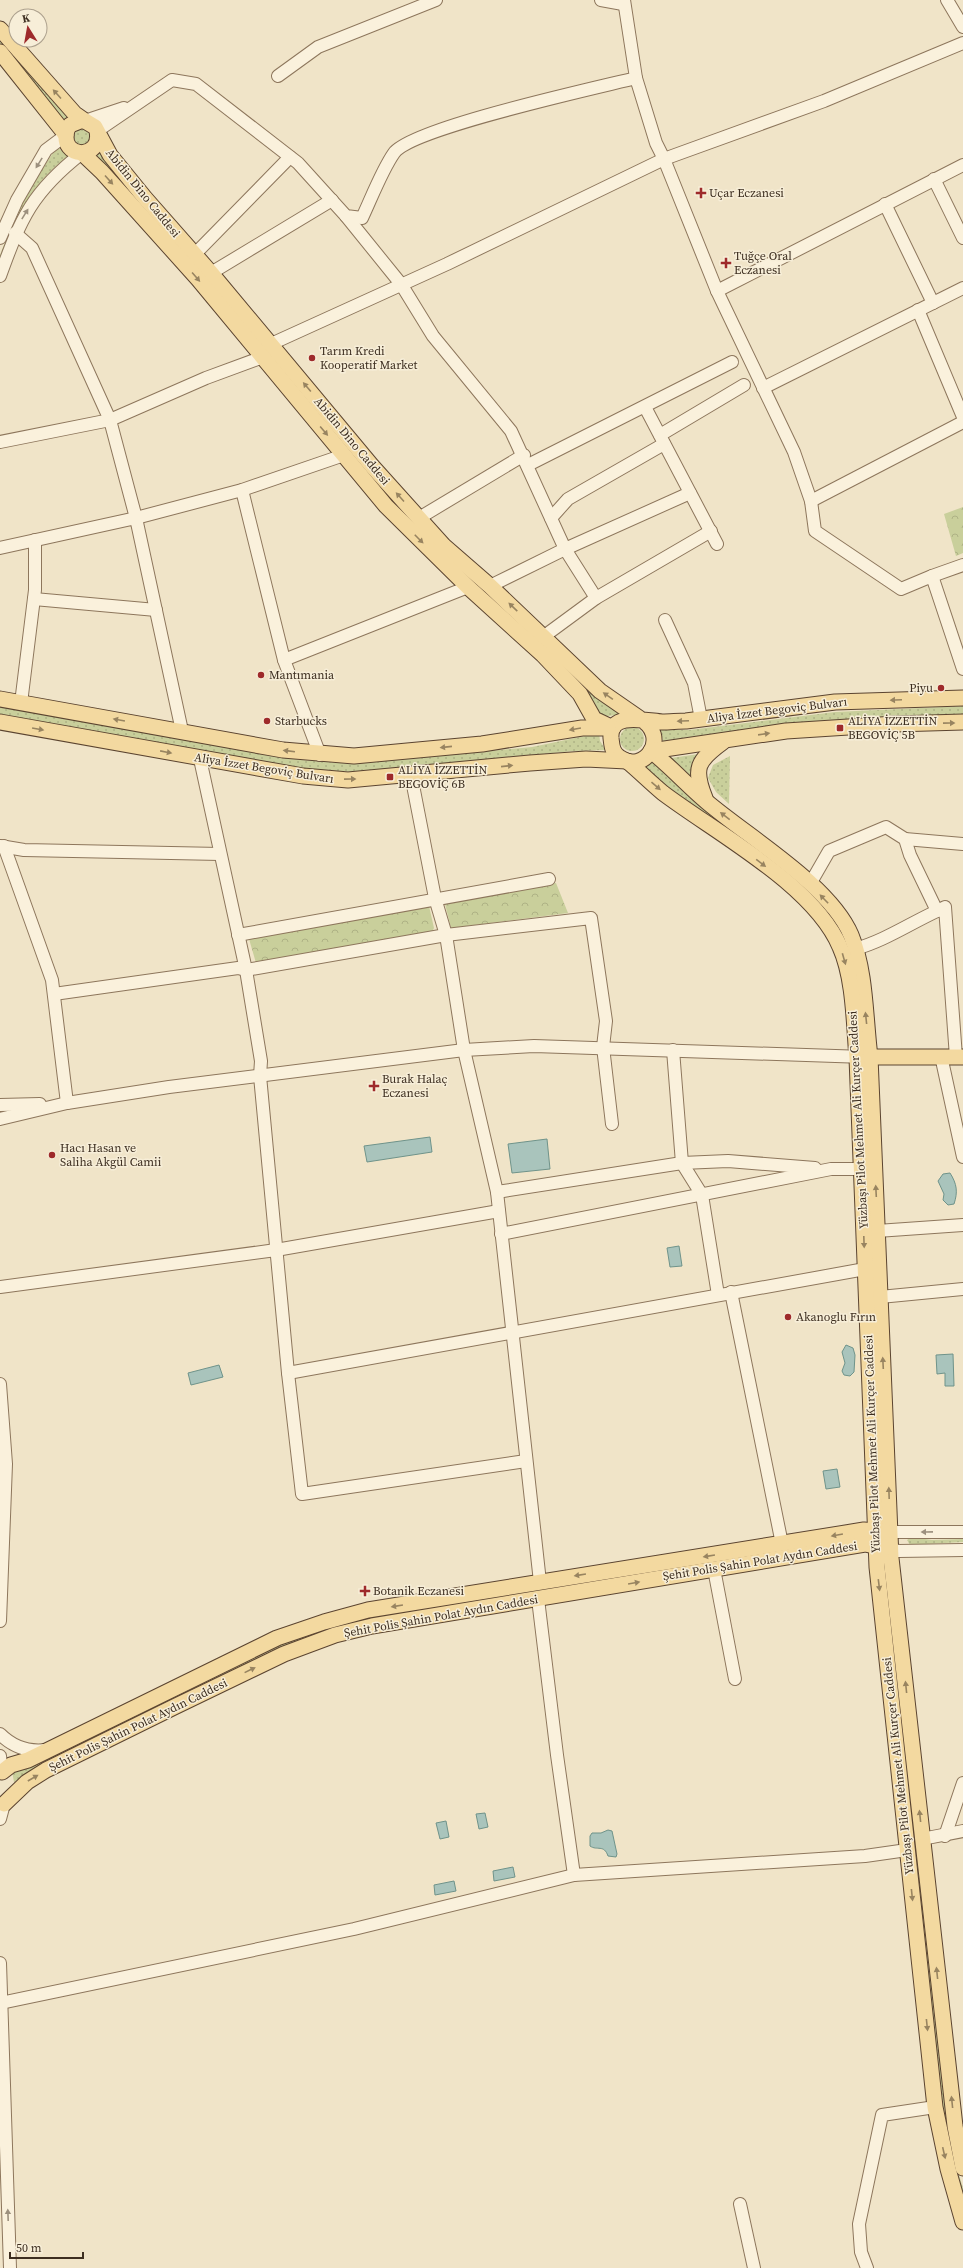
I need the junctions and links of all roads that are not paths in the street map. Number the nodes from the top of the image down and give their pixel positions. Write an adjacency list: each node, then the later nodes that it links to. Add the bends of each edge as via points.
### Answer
1 (436, 0): 10 (street, via 318,48)
2 (601, 0): 4 (street)
3 (947, 0): 5 (street)
4 (623, 2): 11 (street)
5 (959, 12): 6 (street)
6 (963, 27)
7 (0, 29): 13 (main road, one-way to 7, via 75,114)
8 (963, 43): 18 (street, via 824,101)
9 (0, 52): 15 (main road)
10 (278, 76)
11 (636, 78): 18 (street, via 656,143); 23 (street, via 476,118 419,138 394,152 362,218)
12 (139, 103): 13 (street); 14 (street); 17 (street, via 172,80 196,84)
13 (86, 121): 14 (main road); 15 (main road, via 75,122)
14 (97, 131): 16 (main road, via 95,146); 27 (main road, Abidin Dino Caddesi, via 110,155)
15 (66, 135): 16 (main road, via 68,146); 24 (street, one-way to 24, via 46,150)
16 (82, 153): 25 (street, one-way to 16, via 37,195 59,171); 36 (main road, Abidin Dino Caddesi, one-way to 36, via 198,279)
17 (290, 157): 21 (street); 27 (street)
18 (664, 159): 30 (street); 32 (street)
19 (963, 165): 20 (street)
20 (934, 179): 22 (street); 26 (street)
21 (332, 200): 23 (street); 28 (street)
22 (885, 204): 32 (street); 33 (street)
23 (346, 216): 30 (street)
24 (1, 229)
25 (15, 234): 29 (street); 42 (street, via 32,248)
26 (963, 238)
27 (195, 254): 28 (main road, Abidin Dino Caddesi)
28 (211, 272): 35 (main road, Abidin Dino Caddesi)
29 (0, 276)
30 (401, 284): 35 (street); 47 (street, via 433,336 511,431)
31 (963, 288): 33 (street)
32 (717, 291): 39 (street)
33 (933, 303): 34 (street)
34 (918, 310): 39 (street); 41 (street)
35 (271, 344): 52 (main road, Abidin Dino Caddesi, one-way to 35, via 372,466)
36 (262, 357): 42 (street, via 206,378); 46 (main road, Abidin Dino Caddesi, one-way to 46)
37 (732, 362): 40 (street)
38 (744, 385): 44 (street)
39 (763, 388): 50 (street, via 794,452)
40 (644, 407): 44 (street); 47 (street)
41 (963, 417)
42 (110, 420): 45 (street); 51 (street)
43 (963, 422): 50 (street)
44 (662, 440): 49 (street); 53 (street, via 568,499)
45 (0, 442)
46 (344, 455): 48 (street); 62 (main road, Abidin Dino Caddesi, one-way to 62, via 386,506)
47 (526, 460): 52 (street); 53 (street)
48 (242, 490): 51 (street); 68 (street)
49 (690, 493): 54 (street); 58 (street)
50 (811, 501): 60 (street, via 815,531 900,589)
51 (136, 518): 55 (street); 65 (street)
52 (419, 518): 61 (main road, Abidin Dino Caddesi, via 444,546)
53 (551, 518): 58 (street)
54 (711, 532): 56 (street); 63 (street)
55 (35, 540): 57 (street); 64 (street)
56 (717, 544)
57 (0, 548)
58 (565, 548): 61 (street); 63 (street)
59 (963, 566): 60 (street)
60 (932, 576): 69 (street)
61 (490, 586): 67 (main road, Abidin Dino Caddesi, one-way to 61)
62 (468, 587): 68 (street); 77 (main road, Abidin Dino Caddesi, via 580,694 594,718)
63 (596, 598): 67 (street)
64 (34, 599): 65 (street); 72 (street)
65 (156, 610): 78 (street)
66 (665, 620): 74 (street, via 694,683)
67 (543, 637): 73 (main road, Abidin Dino Caddesi, one-way to 67, via 600,691)
68 (284, 660): 81 (street)
69 (963, 669)
70 (963, 698): 74 (main road, Aliya İzzet Begoviç Bulvarı, one-way to 74, via 836,702)
71 (0, 699): 72 (main road, Aliya İzzet Begoviç Bulvarı)
72 (21, 702): 78 (main road, Aliya İzzet Begoviç Bulvarı, one-way to 72)
73 (640, 718): 74 (main road, Aliya İzzet Begoviç Bulvarı, one-way to 73, via 661,722); 77 (main road, via 623,720); 80 (main road, via 647,723 654,735 655,742)
74 (701, 719)
75 (0, 722): 82 (main road, Aliya İzzet Begoviç Bulvarı, one-way to 82)
76 (963, 722): 79 (main road, Aliya İzzet Begoviç Bulvarı, one-way to 76, via 786,731)
77 (614, 728): 81 (main road, Aliya İzzet Begoviç Bulvarı, one-way to 81, via 582,728 482,744 354,756); 83 (main road, via 611,734 612,748)
78 (182, 731): 81 (main road, Aliya İzzet Begoviç Bulvarı, one-way to 78, via 283,750)
79 (725, 740): 80 (main road, Aliya İzzet Begoviç Bulvarı); 85 (main road, via 708,753 698,765 698,781)
80 (651, 751): 83 (main road, via 641,760); 85 (main road, Yüzbaşı Pilot Mehmet Ali Kurçer Caddesi)
81 (320, 754)
82 (200, 759): 84 (main road, Aliya İzzet Begoviç Bulvarı, one-way to 84, via 303,776 348,780); 89 (street)
83 (627, 761): 84 (main road, Aliya İzzet Begoviç Bulvarı, one-way to 83, via 586,760); 103 (main road, Yüzbaşı Pilot Mehmet Ali Kurçer Caddesi, one-way to 103, via 663,792 782,878 828,923 841,947)
84 (411, 775): 92 (street)
85 (707, 802): 91 (main road, Yüzbaşı Pilot Mehmet Ali Kurçer Caddesi, one-way to 85, via 787,863)
86 (905, 839): 87 (street); 91 (street, via 886,827 829,851); 93 (street)
87 (963, 844)
88 (2, 846): 89 (street, via 24,850); 98 (street, via 52,980)
89 (220, 854): 94 (street)
90 (549, 879): 92 (street)
91 (810, 884): 96 (main road, Yüzbaşı Pilot Mehmet Ali Kurçer Caddesi, one-way to 91, via 839,914)
92 (435, 898): 94 (street); 95 (street)
93 (937, 911): 96 (street, via 901,928 878,943); 104 (street, via 945,907)
94 (238, 935): 97 (street)
95 (446, 935): 97 (street); 99 (street, via 591,918 606,1021); 100 (street)
96 (855, 949): 103 (main road, Yüzbaşı Pilot Mehmet Ali Kurçer Caddesi, one-way to 96, via 861,976)
97 (246, 970): 98 (street, via 238,968); 105 (street, via 261,1061)
98 (54, 994): 106 (street)
99 (603, 1047): 100 (street, via 534,1046); 101 (street); 109 (street)
100 (464, 1050): 105 (street); 114 (street)
101 (673, 1050): 103 (street); 111 (street)
102 (941, 1056): 103 (main road); 104 (main road); 110 (street)
103 (863, 1057): 113 (main road, Yüzbaşı Pilot Mehmet Ali Kurçer Caddesi); 118 (main road, Yüzbaşı Pilot Mehmet Ali Kurçer Caddesi, one-way to 103)
104 (960, 1057)
105 (260, 1076): 106 (street); 120 (street)
106 (67, 1103): 107 (street); 108 (street)
107 (0, 1105)
108 (0, 1118)
109 (612, 1124)
110 (963, 1157)
111 (682, 1163): 112 (street, via 728,1161); 114 (street); 115 (street)
112 (831, 1169): 113 (street); 115 (street)
113 (861, 1169): 121 (main road, Yüzbaşı Pilot Mehmet Ali Kurçer Caddesi, one-way to 121)
114 (497, 1192): 116 (street)
115 (702, 1195): 119 (street); 125 (street)
116 (498, 1210): 119 (street); 120 (street)
117 (963, 1225): 118 (street)
118 (877, 1231): 126 (main road, Yüzbaşı Pilot Mehmet Ali Kurçer Caddesi)
119 (501, 1234): 127 (street)
120 (276, 1250): 122 (street); 128 (street)
121 (865, 1269): 124 (street); 131 (main road, Yüzbaşı Pilot Mehmet Ali Kurçer Caddesi)
122 (0, 1287)
123 (963, 1289): 126 (street)
124 (732, 1292): 125 (street); 133 (street)
125 (718, 1295): 127 (street)
126 (880, 1297): 131 (main road, Yüzbaşı Pilot Mehmet Ali Kurçer Caddesi, one-way to 126)
127 (512, 1332): 128 (street); 130 (street)
128 (288, 1373): 130 (street, via 302,1494)
129 (0, 1384): 140 (street, via 6,1464)
130 (526, 1461): 138 (street)
131 (883, 1532): 132 (street, one-way to 131); 133 (main road, Şehit Polis Şahin Polat Aydın Caddesi, one-way to 133, via 864,1530); 134 (main road, Yüzbaşı Pilot Mehmet Ali Kurçer Caddesi); 135 (main road, Yüzbaşı Pilot Mehmet Ali Kurçer Caddesi)
132 (963, 1532)
133 (782, 1544): 138 (main road, Şehit Polis Şahin Polat Aydın Caddesi, one-way to 138)
134 (876, 1546): 135 (main road, Şehit Polis Şahin Polat Aydın Caddesi); 137 (main road, Şehit Polis Şahin Polat Aydın Caddesi, via 865,1544); 152 (main road, Yüzbaşı Pilot Mehmet Ali Kurçer Caddesi, one-way to 152)
135 (891, 1549): 136 (street); 151 (main road, Yüzbaşı Pilot Mehmet Ali Kurçer Caddesi, one-way to 135)
136 (963, 1550)
137 (714, 1569): 139 (main road, Şehit Polis Şahin Polat Aydın Caddesi, one-way to 137); 141 (street)
138 (540, 1582): 143 (main road, Şehit Polis Şahin Polat Aydın Caddesi, one-way to 143, via 368,1610 277,1638)
139 (538, 1599): 147 (main road, Şehit Polis Şahin Polat Aydın Caddesi, one-way to 139, via 27,1782 67,1759 284,1654 335,1635 372,1626); 153 (street)
140 (0, 1621)
141 (735, 1679)
142 (0, 1734): 143 (street, via 10,1743 25,1750)
143 (48, 1750): 145 (main road, Şehit Polis Şahin Polat Aydın Caddesi)
144 (0, 1756): 145 (street)
145 (1, 1771): 147 (main road, via 9,1783 10,1790)
146 (963, 1783): 150 (street)
147 (2, 1806): 148 (street)
148 (0, 1819)
149 (963, 1831): 150 (street)
150 (945, 1836): 151 (street)
151 (922, 1839): 157 (main road, Yüzbaşı Pilot Mehmet Ali Kurçer Caddesi, one-way to 151, via 955,2126)
152 (907, 1850): 153 (street, via 865,1856); 156 (main road, Yüzbaşı Pilot Mehmet Ali Kurçer Caddesi, one-way to 156)
153 (574, 1875): 155 (street, via 354,1929)
154 (0, 1963): 155 (street)
155 (1, 2003): 160 (street, one-way to 155)
156 (935, 2107): 159 (main road, Yüzbaşı Pilot Mehmet Ali Kurçer Caddesi, one-way to 159, via 948,2169); 162 (street, via 882,2115 859,2224 861,2252)
157 (963, 2168)
158 (740, 2204): 161 (street)
159 (963, 2222)
160 (10, 2268)
161 (754, 2268)
162 (867, 2268)

